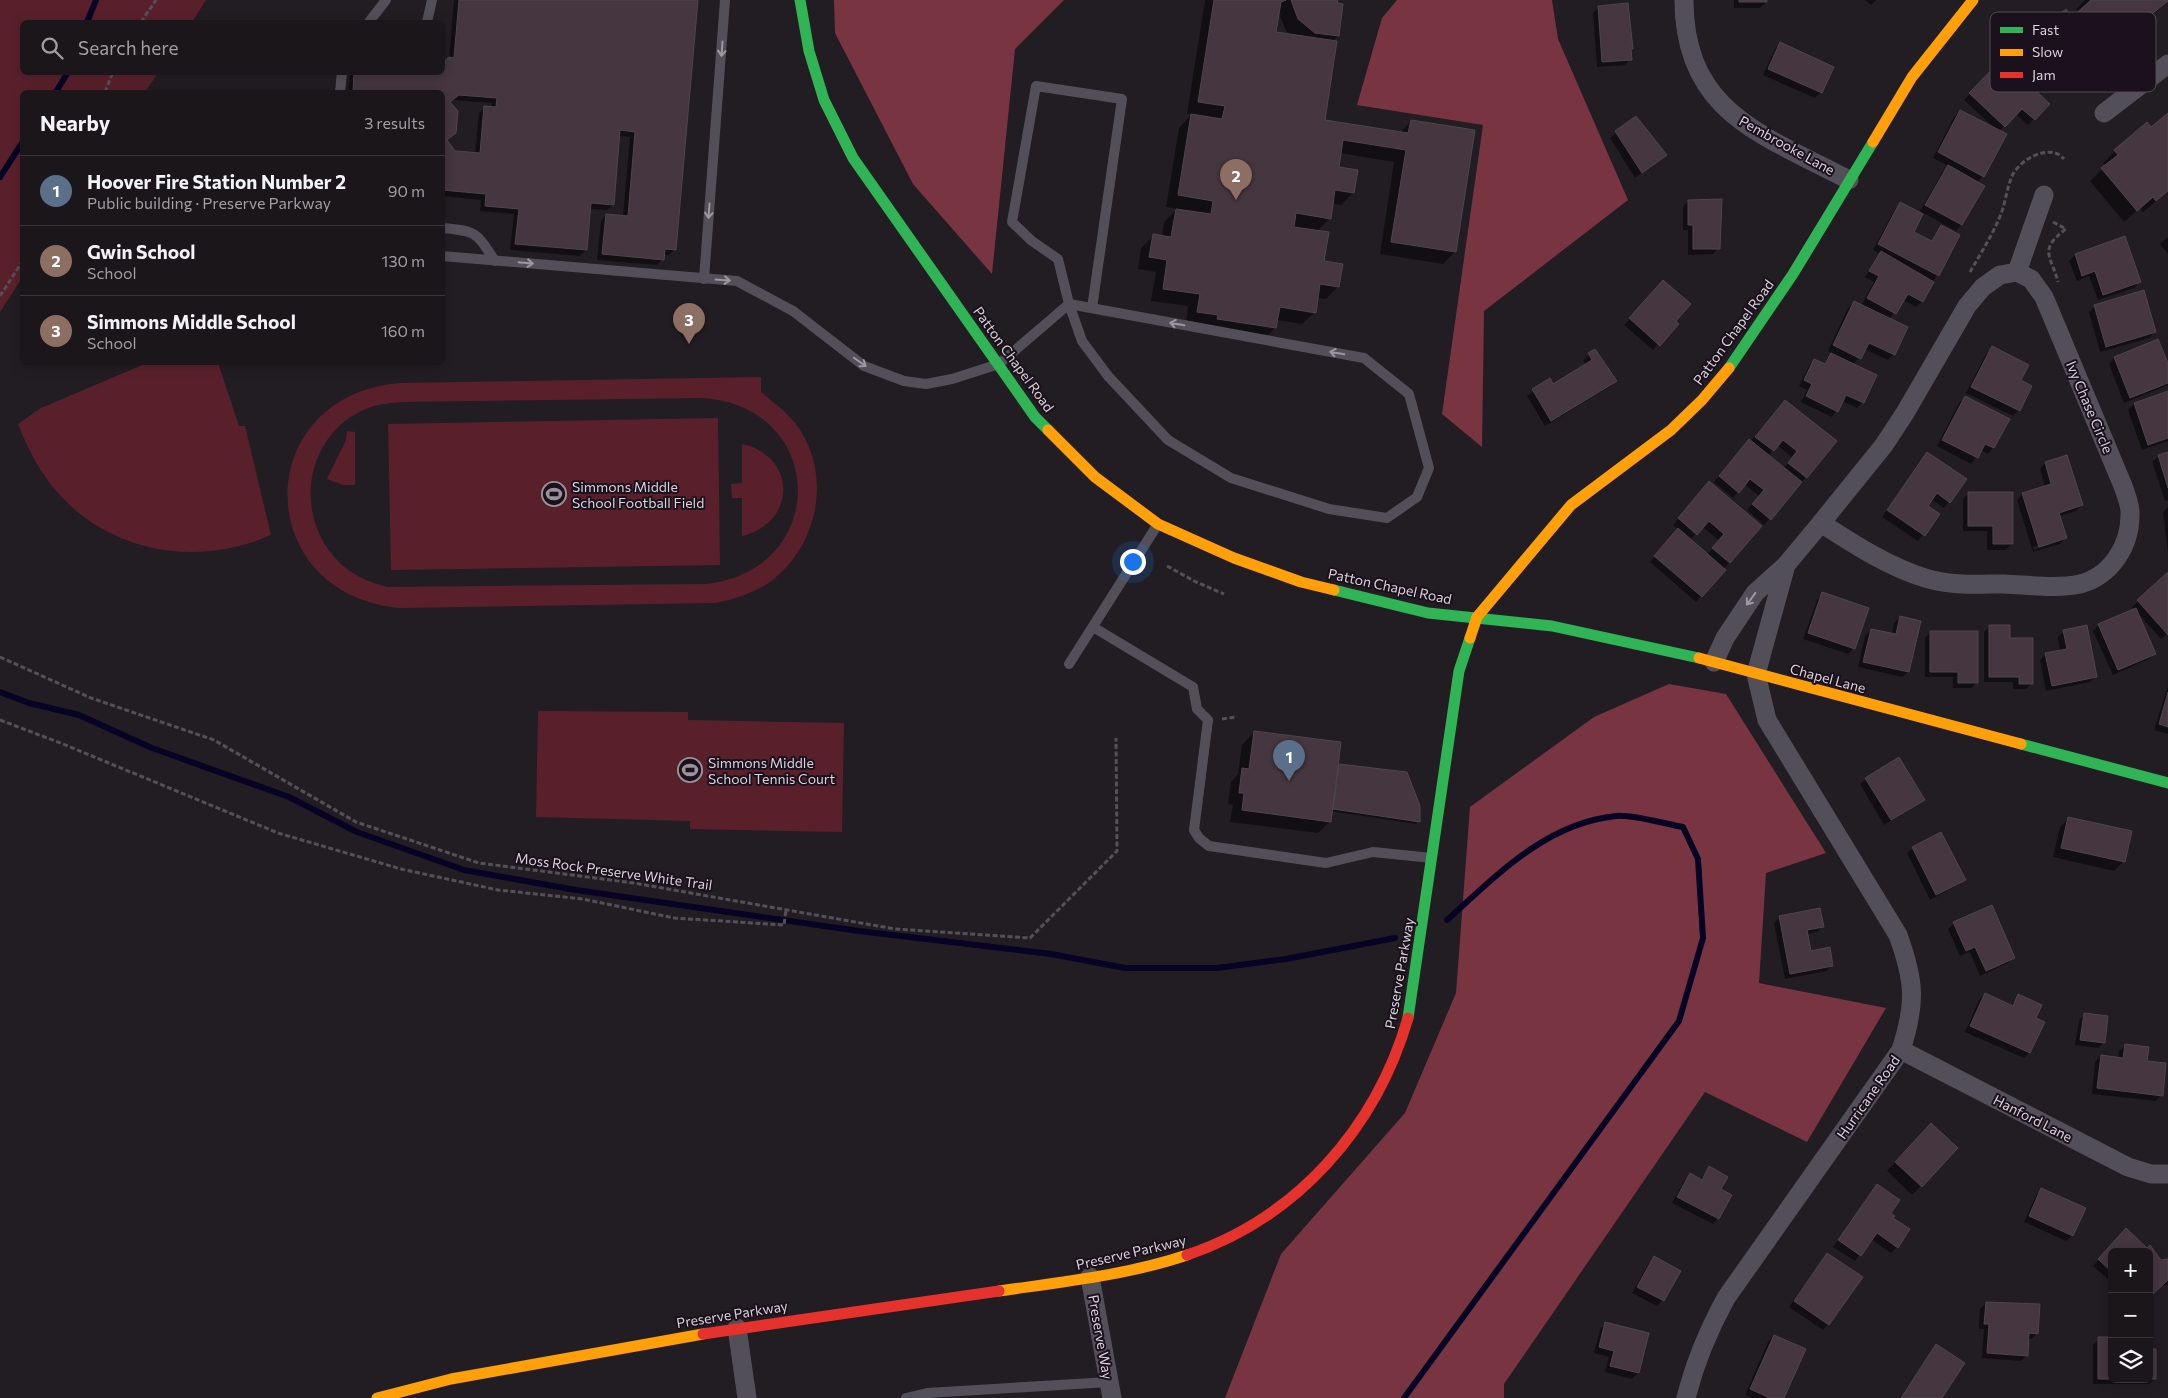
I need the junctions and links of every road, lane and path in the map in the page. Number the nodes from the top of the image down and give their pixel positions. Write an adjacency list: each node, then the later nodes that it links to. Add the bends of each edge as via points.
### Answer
1 (156, 0): 8 (path)
2 (386, 0): 9 (lane)
3 (432, 0): 10 (lane)
4 (726, 0): 29 (lane, one-way to 29)
5 (800, 0): 34 (street, Patton Chapel Road, via 809,51 824,100 853,158)
6 (1684, 0): 20 (street, Pembrooke Lane, via 1689,50 1705,85 1721,105 1746,125)
7 (1973, 0): 20 (street, Patton Chapel Road, via 1912,77)
8 (142, 20)
9 (371, 20)
10 (427, 20)
11 (2168, 64): 12 (street)
12 (2156, 73)
13 (112, 75): 15 (path)
14 (342, 75): 16 (lane)
15 (106, 90)
16 (340, 90)
17 (2131, 92): 18 (street)
18 (2104, 113)
19 (2064, 159): 28 (path, via 2060,153 2051,151 2039,154 2014,173 1996,226)
20 (1849, 180): 40 (street, Patton Chapel Road, via 1793,274 1708,393 1671,430 1572,505)
21 (2044, 195): 22 (street)
22 (2038, 214): 27 (street); 30 (path, via 2066,230 2053,240 2048,253)
23 (445, 228): 25 (lane, via 469,230 476,234)
24 (445, 256): 25 (lane)
25 (495, 261): 29 (lane, one-way to 29)
26 (20, 265): 31 (path)
27 (2017, 272): 35 (street, via 2000,275 1983,287 1966,306 1890,437); 35 (street, Ivy Chase Circle, via 2031,279 2044,297 2123,486 2131,513 2128,535 2110,566 2098,578 2061,586 1927,579 1866,553)
28 (1967, 277)
29 (704, 279): 34 (lane, one-way to 34, via 737,281 762,293 793,311 864,366 904,381 926,384)
30 (2059, 287)
31 (0, 296)
32 (1069, 304): 33 (lane); 33 (lane, via 1058,259 1012,222 1036,86 1122,99); 33 (lane, one-way to 33, via 1082,341 1108,376 1168,440 1231,478 1329,509 1388,518 1416,497 1429,468 1409,394 1364,358); 34 (lane)
33 (1092, 308)
34 (999, 364): 36 (street, Patton Chapel Road, via 1035,417 1095,478)
35 (1821, 523): 37 (street)
36 (1158, 524): 40 (street, Patton Chapel Road, via 1234,558 1301,582 1428,613); 41 (lane)
37 (1786, 565): 43 (street, one-way to 43, via 1755,593 1725,638); 45 (street)
38 (1167, 566): 39 (path)
39 (1224, 594)
40 (1476, 617): 43 (street, Chapel Lane, via 1552,626); 49 (street, Preserve Parkway, via 1459,671 1439,796)
41 (1093, 627): 44 (lane); 49 (lane, via 1193,688 1197,709 1208,720 1194,830 1209,846 1326,863 1373,852)
42 (0, 657): 50 (path, Moss Rock Preserve White Trail, via 91,698 214,740 356,822 479,863 634,883)
43 (1714, 662): 45 (street, Chapel Lane)
44 (1070, 664)
45 (1756, 674): 48 (street, Chapel Lane); 51 (street, Hurricane Road, via 1767,720 1898,935 1913,984 1910,1023)
46 (0, 720): 50 (path, via 278,833 401,869 498,890 583,899 674,918 784,925)
47 (1116, 738): 50 (path, Moss Rock Preserve White Trail, via 1117,851 1030,938 895,929)
48 (2168, 783)
49 (1433, 858): 53 (street, Preserve Parkway, via 1411,1009 1400,1047 1374,1102 1342,1148 1287,1202 1208,1248 1167,1262)
50 (786, 911)
51 (1901, 1050): 52 (street, Hanford Lane, via 2128,1167 2151,1174); 59 (street, Hurricane Road, via 1726,1298 1695,1362)
52 (2168, 1174)
53 (1090, 1277): 54 (street, Preserve Parkway); 55 (street, Preserve Way)
54 (737, 1328): 56 (street, Preserve Parkway, via 451,1379); 57 (street)
55 (1111, 1390): 58 (lane, via 927,1393)
56 (377, 1398)
57 (748, 1398)
58 (906, 1398)
59 (1686, 1398)

